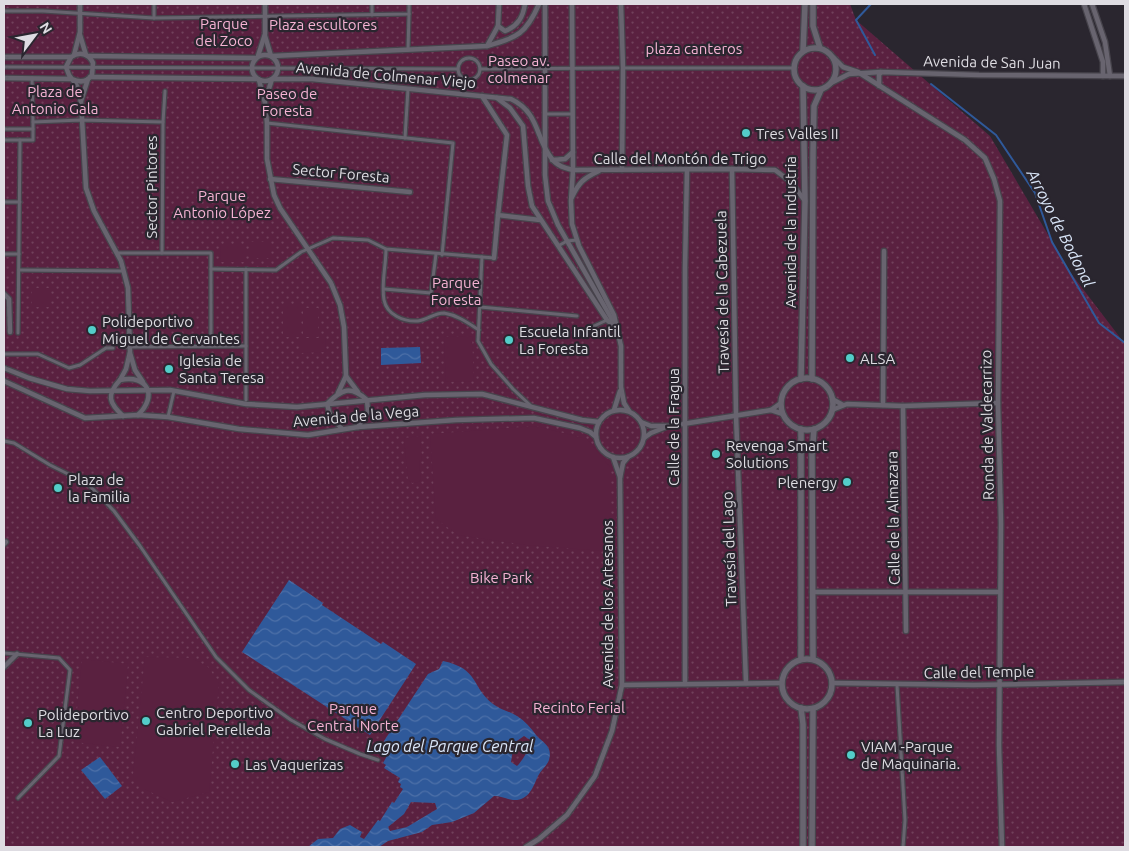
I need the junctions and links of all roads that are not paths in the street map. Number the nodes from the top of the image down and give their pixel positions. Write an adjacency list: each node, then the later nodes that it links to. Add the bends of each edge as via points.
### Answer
1 (80, 4): 17 (street)
2 (154, 4): 21 (street)
3 (265, 4): 20 (street)
4 (372, 4): 19 (street)
5 (409, 4): 18 (street)
6 (499, 4): 22 (street)
7 (525, 4): 22 (street, via 514,27 506,30)
8 (539, 4): 25 (street, Avenida de Colmenar Viejo, via 522,33)
9 (545, 4): 45 (street)
10 (572, 4): 40 (street)
11 (621, 4): 41 (street)
12 (805, 4): 28 (street)
13 (813, 4): 26 (street, via 813,26)
14 (1084, 4): 48 (street, via 1103,62)
15 (1092, 4): 49 (street, via 1105,42)
16 (4, 11): 17 (street)
17 (80, 14): 21 (street); 23 (street)
18 (409, 14): 19 (street); 27 (street)
19 (372, 15): 20 (street)
20 (264, 16): 21 (street); 24 (street)
21 (154, 18)
22 (498, 26): 25 (street)
23 (80, 32): 29 (street); 30 (street)
24 (265, 34): 31 (street); 33 (street)
25 (488, 46): 27 (street, Avenida de Colmenar Viejo)
26 (820, 48): 28 (street); 34 (street)
27 (408, 50): 31 (street, Avenida de Colmenar Viejo)
28 (803, 51): 42 (street, via 796,58)
29 (73, 56): 30 (street); 32 (street); 36 (street)
30 (88, 56): 33 (street); 37 (street)
31 (272, 56): 33 (street, Avenida de Colmenar Viejo); 39 (street)
32 (4, 57)
33 (257, 57): 38 (street)
34 (834, 58): 46 (street, Ronda de Valdecarrizo, via 843,67); 57 (street, via 837,71)
35 (4, 67): 36 (street, Avenida de Colmenar Viejo)
36 (66, 67): 37 (street, Avenida de Colmenar Viejo); 53 (street)
37 (94, 68): 38 (street, Avenida de Colmenar Viejo); 54 (street)
38 (251, 68): 39 (street, Avenida de Colmenar Viejo); 56 (street)
39 (278, 68): 43 (street, Avenida de Colmenar Viejo); 55 (street)
40 (571, 68): 41 (street, Avenida de Colmenar Viejo); 45 (street, Avenida de Colmenar Viejo); 68 (street)
41 (620, 68): 42 (street, Avenida de Colmenar Viejo); 84 (street)
42 (794, 68): 58 (street, via 796,78)
43 (458, 69): 44 (street, Avenida de Colmenar Viejo, via 461,77 469,80 477,77); 44 (street, Avenida de Colmenar Viejo, via 460,62 469,57 476,60)
44 (480, 69): 45 (street, Avenida de Colmenar Viejo)
45 (545, 69): 67 (street)
46 (858, 72): 47 (street, Avenida de San Juan); 57 (street); 59 (street, Ronda de Valdecarrizo)
47 (881, 72): 48 (street, Avenida de San Juan); 59 (street)
48 (1103, 76): 49 (street, Avenida de San Juan)
49 (1110, 76): 50 (street, Avenida de San Juan)
50 (1125, 76)
51 (4, 78): 52 (street)
52 (32, 78): 53 (street); 70 (street)
53 (72, 78): 54 (street, via 80,81); 65 (street)
54 (89, 78): 56 (street); 65 (street)
55 (272, 79): 56 (street, Avenida de Colmenar Viejo); 60 (street, Avenida de Colmenar Viejo, via 312,79); 66 (street)
56 (258, 80): 66 (street)
57 (831, 83): 61 (street)
58 (803, 86): 61 (street); 88 (street, Avenida de la Industria)
59 (879, 86): 143 (street, Ronda de Valdecarrizo, via 965,140 985,158 994,179 1000,201)
60 (408, 89): 63 (street, Avenida de Colmenar Viejo); 75 (street)
61 (821, 90): 130 (street, Avenida de la Industria, via 814,106)
62 (165, 91): 71 (street, Sector Pintores)
63 (482, 96): 64 (street, Avenida de Colmenar Viejo); 92 (street, via 507,135)
64 (496, 98): 78 (street, Avenida de Colmenar Viejo, via 511,99 521,104 533,118); 93 (street, via 510,108 523,126 529,194)
65 (81, 102): 69 (street)
66 (265, 102): 72 (street)
67 (545, 114): 68 (street); 78 (street)
68 (572, 114): 79 (street)
69 (81, 120): 70 (street, Sector Pintores); 71 (street, Sector Pintores); 100 (street, via 86,188 94,211)
70 (33, 122): 74 (street)
71 (162, 122): 101 (street, Sector Pintores)
72 (267, 123): 75 (street); 86 (street)
73 (4, 129): 74 (street)
74 (33, 129): 77 (street, via 33,140)
75 (405, 138): 105 (street, via 453,143)
76 (4, 140): 77 (street)
77 (20, 140): 91 (street)
78 (546, 147): 80 (street, Avenida de Colmenar Viejo); 94 (street, via 548,201)
79 (573, 152): 80 (street, via 565,159); 82 (street)
80 (552, 160): 82 (street)
81 (732, 169): 85 (street, Calle del Montón de Trigo); 88 (street, Calle del Montón de Trigo, via 775,170 791,182); 156 (street, Travesía de la Cabezuela)
82 (573, 170): 83 (street, Calle del Montón de Trigo); 89 (street)
83 (600, 170): 84 (street, Calle del Montón de Trigo); 89 (street, via 577,185)
84 (622, 170): 85 (street, Calle del Montón de Trigo)
85 (687, 170): 160 (street, Calle de la Fragua)
86 (270, 180): 87 (street, Sector Foresta); 97 (street, via 280,208)
87 (410, 192)
88 (805, 200): 129 (street, Avenida de la Industria)
89 (571, 201): 95 (street, via 572,224)
90 (4, 202): 91 (street)
91 (20, 202): 103 (street)
92 (498, 215): 93 (street); 107 (street)
93 (540, 220): 96 (street)
94 (567, 240): 95 (street); 96 (street); 118 (street)
95 (577, 240): 118 (street, via 614,315)
96 (558, 246): 116 (street)
97 (307, 249): 98 (street, via 333,238 368,240); 109 (street, via 276,270); 128 (street, via 331,283 340,305)
98 (386, 249): 104 (street); 112 (street)
99 (884, 251): 146 (street)
100 (118, 253): 101 (street, Sector Pintores); 111 (street)
101 (162, 253): 108 (street, Sector Pintores, via 211,253)
102 (4, 254): 103 (street)
103 (19, 254): 110 (street)
104 (436, 254): 105 (street); 112 (street, via 431,293)
105 (442, 255): 106 (street)
106 (482, 257): 107 (street); 114 (street)
107 (494, 258)
108 (211, 269): 109 (street); 122 (street, Sector Pintores)
109 (246, 269): 123 (street)
110 (19, 270): 111 (street); 121 (street)
111 (124, 271): 125 (street, via 128,288)
112 (384, 289): 119 (street, via 386,307 394,316 420,321 441,313 450,314)
113 (4, 294): 120 (street, via 9,299)
114 (480, 307): 115 (street); 119 (street)
115 (577, 316)
116 (607, 320): 117 (street); 118 (street)
117 (592, 327)
118 (617, 328): 133 (street, via 621,346)
119 (479, 330): 148 (street, via 478,341 491,364)
120 (10, 332)
121 (18, 333)
122 (212, 346): 123 (street); 125 (street)
123 (246, 346): 140 (street)
124 (112, 348): 126 (street, via 106,348 70,368 38,354)
125 (128, 348): 131 (street, via 126,369); 135 (street, via 135,370)
126 (4, 354)
127 (4, 368): 134 (street, Avenida de la Vega, via 67,389)
128 (346, 376): 137 (street); 138 (street)
129 (801, 379): 130 (street); 142 (street, via 787,387)
130 (812, 379): 139 (street, via 825,386)
131 (120, 380): 134 (street); 135 (street, via 135,378)
132 (4, 381): 155 (street, Avenida de la Vega, via 85,418)
133 (621, 387): 149 (street); 152 (street)
134 (112, 390): 135 (street, Avenida de la Vega); 155 (street, via 111,400)
135 (148, 390): 136 (street, Avenida de la Vega); 154 (street, via 148,401)
136 (174, 391): 144 (street, Avenida de la Vega, via 246,404 297,407); 157 (street)
137 (358, 392): 138 (street); 141 (street)
138 (338, 393): 144 (street)
139 (832, 399): 145 (street); 151 (street)
140 (246, 400)
141 (367, 400): 144 (street, Avenida de la Vega); 148 (street, Avenida de la Vega, via 482,394); 162 (street, via 368,412)
142 (781, 403): 150 (street); 153 (street)
143 (998, 403): 147 (street); 174 (street, Ronda de Valdecarrizo)
144 (327, 404): 164 (street, via 330,415)
145 (843, 404): 146 (street); 151 (street)
146 (883, 405): 147 (street)
147 (903, 406): 172 (street, Calle de la Almazara)
148 (532, 407): 158 (street, Avenida de la Vega)
149 (614, 410): 152 (street); 158 (street)
150 (771, 410): 153 (street); 156 (street)
151 (832, 410): 163 (street, via 822,425)
152 (629, 411): 159 (street)
153 (783, 414): 165 (street)
154 (138, 415): 155 (street, Avenida de la Vega); 157 (street, Avenida de la Vega)
155 (123, 416)
156 (736, 416): 160 (street); 181 (street, Travesía del Lago)
157 (168, 417): 164 (street, Avenida de la Vega, via 274,433 308,435)
158 (599, 422): 166 (street)
159 (641, 422): 161 (street, via 651,426); 167 (street)
160 (685, 423): 161 (street); 186 (street, Calle de la Fragua)
161 (670, 426): 167 (street)
162 (358, 427): 164 (street, Avenida de la Vega); 166 (street, Avenida de la Vega, via 534,418 580,428)
163 (814, 428): 165 (street); 173 (street)
164 (342, 429)
165 (801, 429): 178 (street)
166 (596, 437): 169 (street, via 602,450)
167 (644, 439): 170 (street, via 638,450)
168 (4, 441): 191 (street, via 14,443 49,467 88,484 114,511 140,546 216,657 249,690 291,720)
169 (613, 457): 170 (street); 171 (street, Avenida de los Artesanos)
170 (628, 457): 171 (street, Avenida de los Artesanos, via 623,463)
171 (620, 478): 185 (street, Avenida de los Artesanos)
172 (906, 591): 173 (street); 174 (street); 175 (street, Calle de la Almazara)
173 (812, 592): 179 (street)
174 (1000, 592): 187 (street, Ronda de Valdecarrizo)
175 (906, 631)
176 (4, 653): 177 (street)
177 (17, 654): 180 (street); 192 (street, via 59,658 70,670 59,756)
178 (801, 659): 179 (street); 183 (street, via 787,668)
179 (813, 659): 184 (street, via 827,668)
180 (4, 667)
181 (746, 682): 183 (street); 186 (street)
182 (1125, 682): 187 (street, Calle del Temple)
183 (782, 683): 189 (street, via 787,699)
184 (833, 683): 188 (street, Calle del Temple); 190 (street, via 827,700)
185 (622, 684): 186 (street); 193 (street, Avenida de los Artesanos, via 611,737 595,776 567,815)
186 (685, 684)
187 (999, 684): 188 (street, Calle del Temple); 197 (street, Ronda de Valdecarrizo)
188 (897, 685): 196 (street, via 905,820)
189 (801, 708): 190 (street); 194 (street)
190 (812, 709): 195 (street)
191 (378, 760)
192 (18, 798)
193 (526, 847)
194 (803, 847)
195 (812, 847)
196 (903, 847)
197 (1002, 847)

